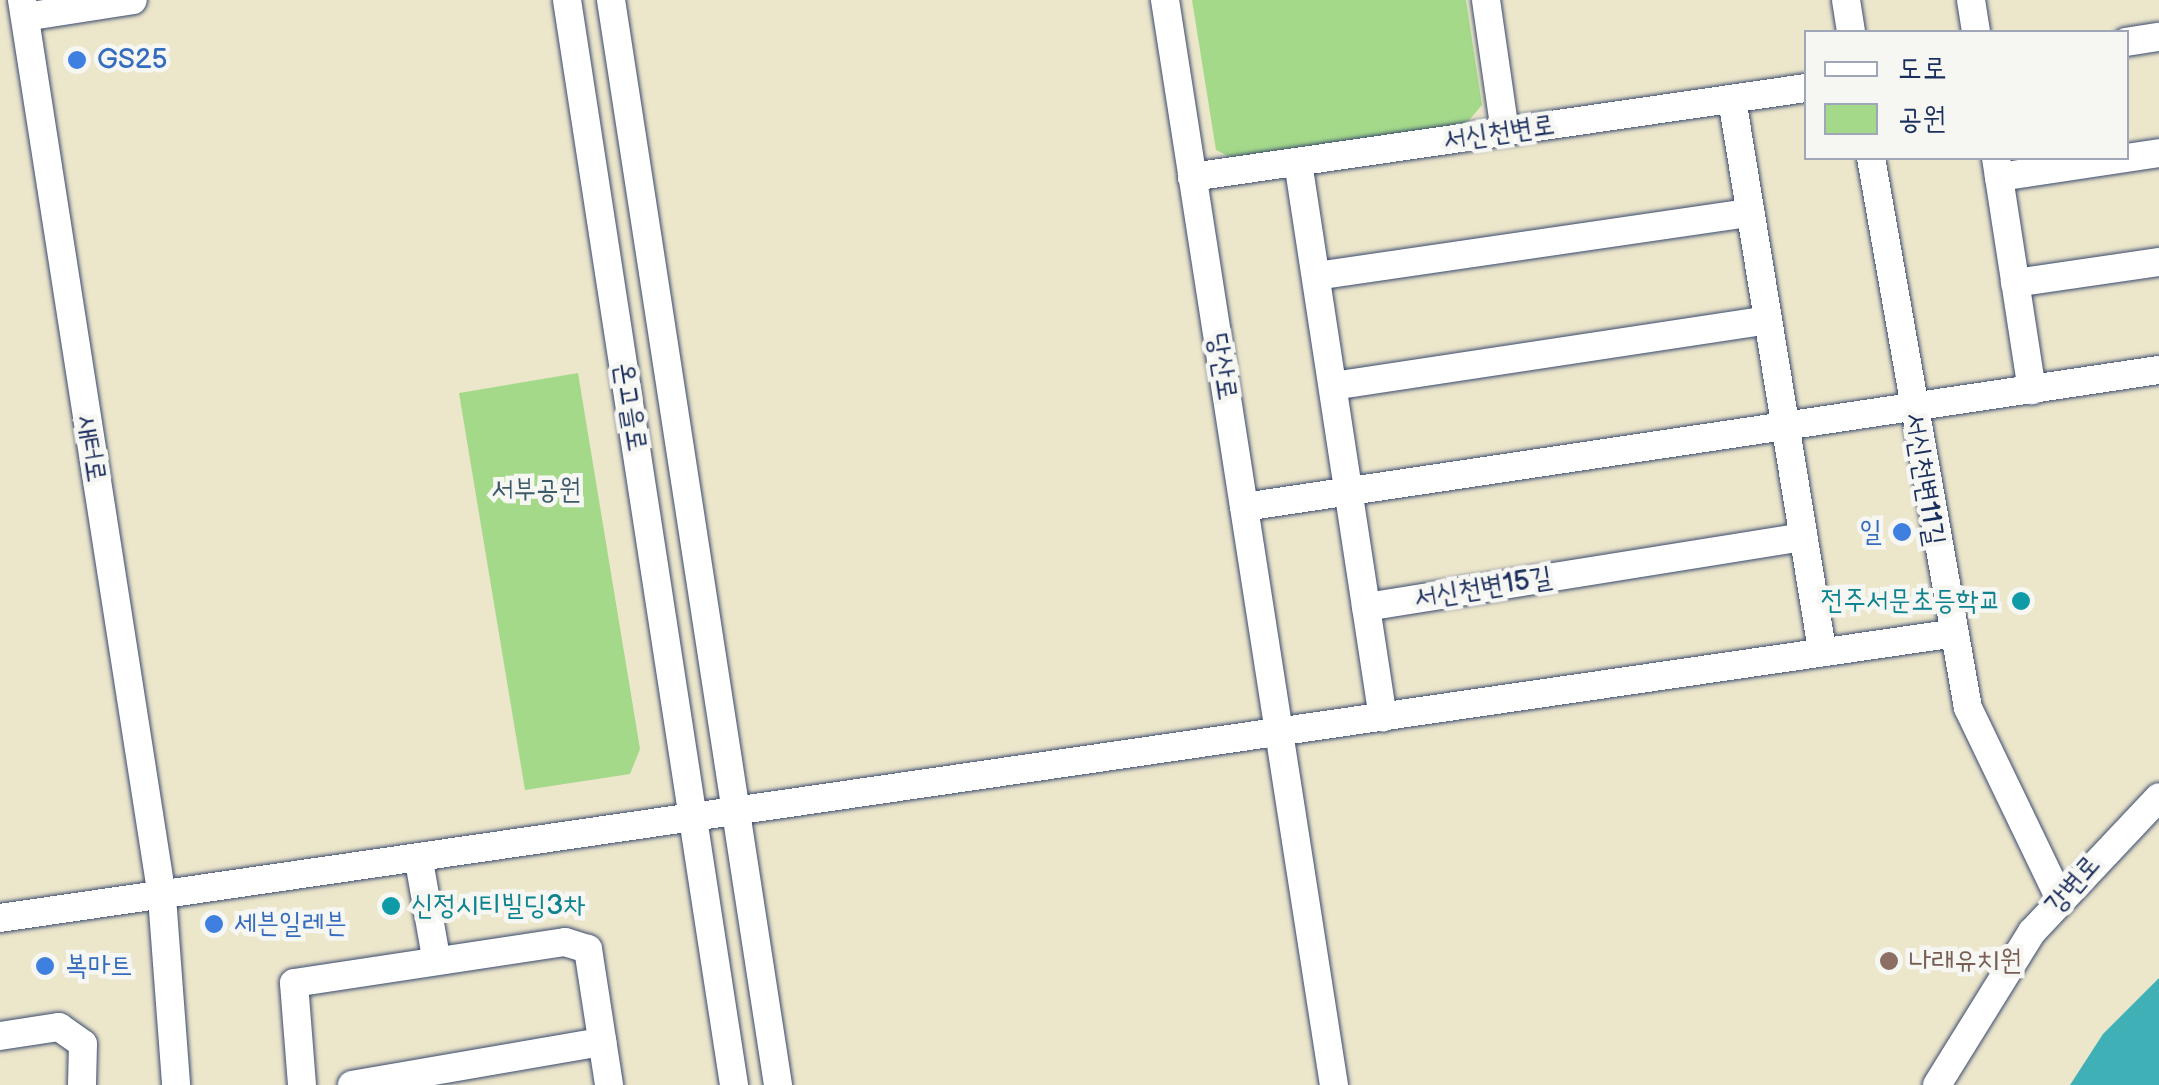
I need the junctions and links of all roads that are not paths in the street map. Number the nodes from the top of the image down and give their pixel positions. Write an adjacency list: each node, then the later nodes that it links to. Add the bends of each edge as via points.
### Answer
1 (134, 0): 8 (street)
2 (567, 0): 42 (street, 온고을로)
3 (611, 0): 43 (street, 온고을로)
4 (1165, 0): 22 (street, 당산로)
5 (1486, 0): 15 (street)
6 (1846, 0): 9 (street)
7 (1971, 0): 10 (street)
8 (23, 9): 45 (street, 새터로)
9 (1851, 30)
10 (1976, 30)
11 (2159, 37): 12 (street)
12 (2129, 42)
13 (1804, 88): 14 (street, 서신천변로)
14 (1732, 99): 15 (street, 서신천변로); 23 (street)
15 (1505, 132): 20 (street, 서신천변로)
16 (2159, 153): 17 (street)
17 (2129, 156)
18 (1871, 160): 31 (street, 서신천변11길)
19 (2078, 160): 21 (street)
20 (1298, 162): 22 (street, 서신천변로); 25 (street)
21 (1997, 167): 26 (street)
22 (1192, 178): 34 (street, 당산로)
23 (1750, 213): 25 (street); 27 (street)
24 (2159, 262): 26 (street)
25 (1316, 276): 29 (street)
26 (2015, 283): 30 (street)
27 (1768, 320): 29 (street); 32 (street)
28 (2159, 370): 30 (street)
29 (1333, 386): 33 (street)
30 (2032, 390): 31 (street)
31 (1912, 409): 32 (street); 37 (street, 서신천변11길)
32 (1786, 431): 33 (street); 35 (street)
33 (1348, 490): 34 (street); 36 (street)
34 (1244, 506): 40 (street, 당산로)
35 (1804, 537): 36 (street, 서신천변15길); 38 (street)
36 (1366, 607): 39 (street)
37 (1949, 634): 38 (street); 46 (street, 서신천변11길, via 1968,708)
38 (1822, 650): 39 (street)
39 (1383, 718): 40 (street)
40 (1279, 734): 43 (street); 58 (street, 당산로)
41 (2159, 797): 46 (street, 강변로)
42 (693, 813): 43 (street); 44 (street); 56 (street, 온고을로)
43 (734, 813): 57 (street, 온고을로)
44 (419, 860): 45 (street); 48 (street)
45 (162, 897): 47 (street); 52 (street, 새터로)
46 (2060, 898): 59 (street, 강변로)
47 (0, 918)
48 (436, 957): 50 (street, via 565,942 588,949); 53 (street, via 294,983)
49 (0, 1036): 51 (street, via 58,1027 83,1044)
50 (602, 1042): 54 (street); 55 (street)
51 (82, 1085)
52 (176, 1085)
53 (302, 1085)
54 (352, 1085)
55 (609, 1085)
56 (734, 1085)
57 (778, 1085)
58 (1334, 1085)
59 (1938, 1085)

